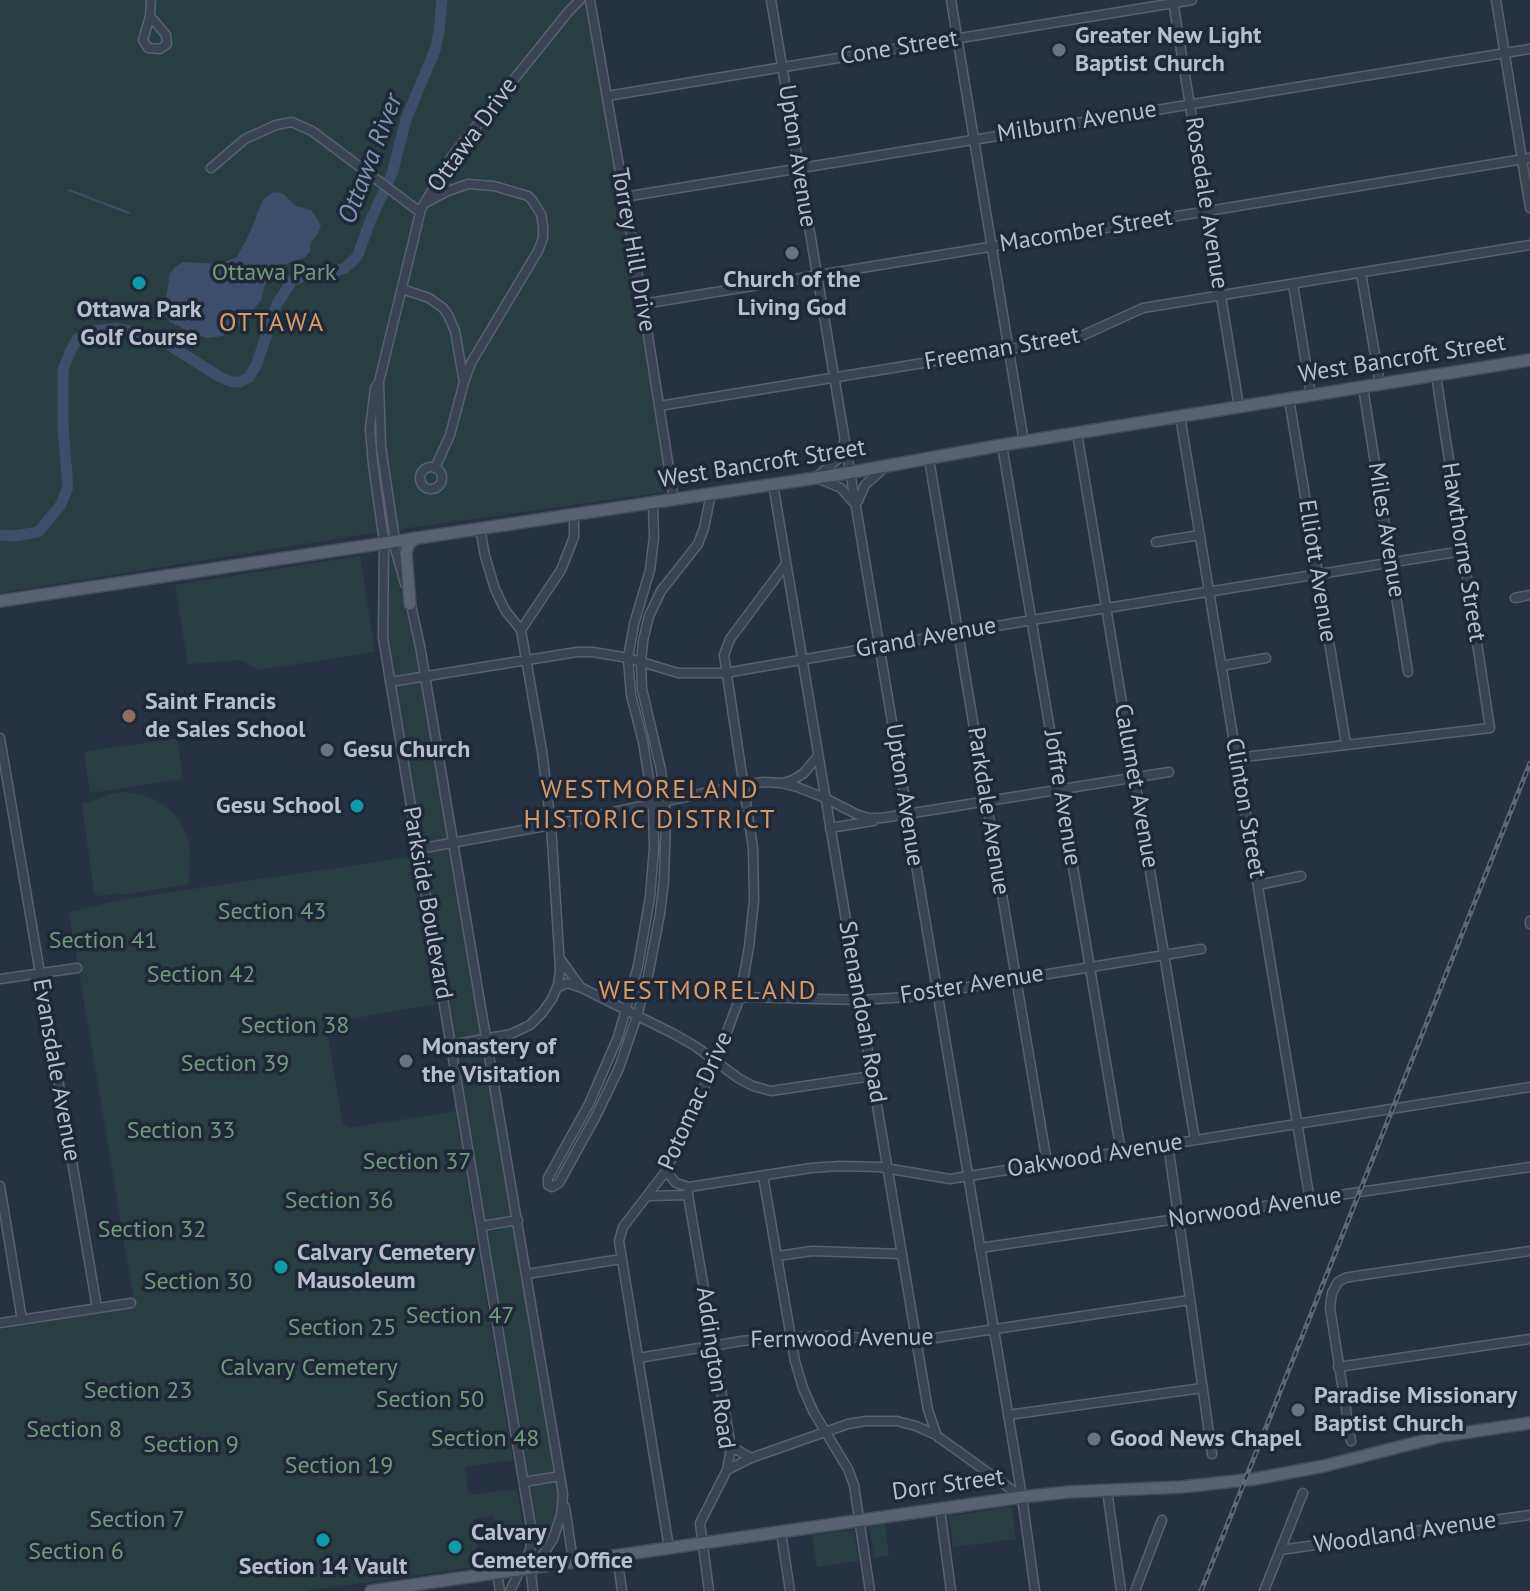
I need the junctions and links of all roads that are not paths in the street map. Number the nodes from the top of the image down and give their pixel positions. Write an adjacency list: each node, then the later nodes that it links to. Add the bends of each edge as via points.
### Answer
1 (151, 0): 9 (street)
2 (580, 0): 21 (street, Ottawa Drive, via 453,155)
3 (590, 0): 14 (street, Torrey Hill Drive)
4 (771, 0): 13 (street, Upton Avenue)
5 (951, 0): 10 (street)
6 (1192, 0): 8 (street, Cone Street)
7 (1496, 0): 12 (street)
8 (1173, 2): 10 (street, Cone Street); 15 (street, Rosedale Avenue)
9 (150, 16)
10 (957, 38): 13 (street, Cone Street); 16 (street)
11 (1530, 49): 12 (street, Milburn Avenue)
12 (1504, 53): 15 (street, Milburn Avenue); 17 (street)
13 (782, 67): 14 (street, Cone Street); 19 (street, Upton Avenue)
14 (607, 96): 20 (street, Torrey Hill Drive)
15 (1190, 104): 16 (street, Milburn Avenue); 23 (street, Rosedale Avenue)
16 (974, 139): 19 (street, Milburn Avenue); 25 (street)
17 (1526, 159): 22 (street); 23 (street, Macomber Street)
18 (211, 168): 21 (street, via 245,139 287,122 298,124)
19 (799, 168): 20 (street, Milburn Avenue); 27 (street, Upton Avenue)
20 (624, 197): 31 (street, Torrey Hill Drive)
21 (422, 208): 29 (street, Ottawa Drive); 36 (street, via 456,188 480,184 528,196 541,214 541,246 478,348)
22 (1530, 208)
23 (1209, 211): 25 (street, Macomber Street); 30 (street, Rosedale Avenue)
24 (1530, 245): 26 (street, Freeman Street)
25 (992, 246): 27 (street, Macomber Street); 32 (street)
26 (1361, 273): 28 (street, Freeman Street); 37 (street)
27 (817, 275): 31 (street, Macomber Street); 35 (street, Upton Avenue)
28 (1293, 284): 30 (street, Freeman Street); 39 (street)
29 (402, 289): 36 (street, via 429,298 448,315); 62 (street, Ottawa Drive, via 379,382)
30 (1221, 295): 32 (street, Freeman Street, via 1143,308 1077,338); 42 (street, Rosedale Avenue)
31 (643, 304): 41 (street, Torrey Hill Drive)
32 (1009, 349): 35 (street, Freeman Street); 46 (street)
33 (1530, 360): 34 (main road, West Bancroft Street)
34 (1436, 375): 37 (main road, West Bancroft Street); 64 (street, Hawthorne Street)
35 (835, 378): 41 (street, Freeman Street); 45 (street, Upton Avenue)
36 (464, 382): 50 (street)
37 (1380, 384): 38 (main road, West Bancroft Street)
38 (1363, 387): 39 (main road, West Bancroft Street); 65 (street, Miles Avenue)
39 (1311, 395): 40 (main road, West Bancroft Street)
40 (1289, 399): 42 (main road, West Bancroft Street); 67 (street, Elliott Avenue)
41 (659, 406): 55 (street, Torrey Hill Drive)
42 (1239, 407): 43 (main road, West Bancroft Street)
43 (1180, 416): 44 (main road, West Bancroft Street); 60 (street, Clinton Street)
44 (1077, 433): 46 (main road, West Bancroft Street); 73 (street, Calumet Avenue)
45 (845, 438): 51 (street, Upton Avenue); 52 (street, via 837,460)
46 (1024, 442): 47 (main road, West Bancroft Street)
47 (1002, 445): 48 (main road, West Bancroft Street); 74 (street, Joffre Avenue)
48 (929, 459): 49 (main road, West Bancroft Street); 76 (street, Parkdale Avenue)
49 (885, 467): 51 (main road, West Bancroft Street); 57 (street, via 865,485)
50 (435, 468)
51 (850, 472): 52 (main road, West Bancroft Street); 57 (street, Upton Avenue)
52 (815, 478): 53 (main road, West Bancroft Street); 57 (street, via 841,488)
53 (773, 484): 54 (main road, West Bancroft Street); 66 (street, Shenandoah Road)
54 (711, 494): 55 (main road, West Bancroft Street); 82 (street, via 698,544 661,591 649,616)
55 (674, 500): 56 (main road, West Bancroft Street)
56 (653, 503): 58 (main road, West Bancroft Street); 78 (street, via 650,570)
57 (856, 506): 77 (street, Upton Avenue)
58 (574, 515): 59 (main road, West Bancroft Street); 75 (street, via 568,557)
59 (480, 528): 61 (main road, West Bancroft Street); 75 (street, via 495,589)
60 (1200, 535): 63 (street); 68 (street, Clinton Street)
61 (415, 538): 62 (main road, West Bancroft Street); 72 (main road, via 406,553)
62 (390, 541): 71 (main road, West Bancroft Street); 72 (street, Parkside Boulevard); 87 (street, Parkside Boulevard, via 383,638)
63 (1156, 542)
64 (1463, 551): 65 (street, Grand Avenue); 89 (street, Hawthorne Street, via 1490,728)
65 (1391, 562): 67 (street, Grand Avenue); 84 (street, Miles Avenue)
66 (786, 564): 81 (street, Shenandoah Road); 85 (street, Potomac Drive, via 730,639)
67 (1317, 574): 68 (street, Grand Avenue); 89 (street, Elliott Avenue)
68 (1209, 592): 73 (street, Grand Avenue); 83 (street, Clinton Street)
69 (1530, 595): 70 (street)
70 (1515, 598)
71 (0, 601)
72 (410, 604): 86 (street, Parkside Boulevard)
73 (1106, 608): 74 (street, Grand Avenue); 93 (street, Calumet Avenue)
74 (1032, 620): 76 (street, Grand Avenue); 96 (street, Joffre Avenue)
75 (521, 630): 80 (street)
76 (959, 633): 77 (street, Grand Avenue); 99 (street, Parkdale Avenue)
77 (879, 646): 81 (street, Grand Avenue); 101 (street, Upton Avenue)
78 (628, 658): 80 (street, Grand Avenue, via 577,652); 82 (street, Grand Avenue); 100 (street)
79 (1266, 658): 83 (street)
80 (526, 659): 86 (street, Grand Avenue); 102 (street)
81 (803, 659): 85 (street, Grand Avenue); 90 (street, Shenandoah Road)
82 (641, 662): 85 (street, Grand Avenue, via 678,673); 98 (street)
83 (1221, 666): 91 (street, Clinton Street)
84 (1408, 672)
85 (725, 673): 95 (street, Potomac Drive)
86 (425, 676): 87 (street, Grand Avenue); 104 (street, Parkside Boulevard)
87 (390, 682): 105 (street, Parkside Boulevard)
88 (0, 738): 113 (street, Evansdale Avenue)
89 (1346, 744): 91 (street)
90 (818, 756): 94 (street, via 801,776); 97 (street, Shenandoah Road)
91 (1236, 758): 107 (street, Clinton Street)
92 (1169, 772): 93 (street)
93 (1135, 778): 96 (street); 109 (street, Calumet Avenue)
94 (781, 783): 95 (street); 97 (street)
95 (743, 785): 98 (street); 119 (street, Potomac Drive, via 754,900)
96 (1061, 790): 99 (street); 111 (street, Joffre Avenue)
97 (825, 798): 101 (street, via 868,818); 103 (street, Shenandoah Road)
98 (665, 801): 100 (street); 122 (street, via 660,914)
99 (987, 802): 101 (street); 115 (street, Parkdale Avenue)
100 (653, 803): 102 (street); 121 (street, via 650,897)
101 (903, 816): 103 (street); 118 (street, Upton Avenue)
102 (551, 825): 104 (street); 110 (street)
103 (830, 828): 120 (street, Shenandoah Road)
104 (453, 842): 105 (street); 123 (street, Parkside Boulevard)
105 (418, 849): 124 (street, Parkside Boulevard)
106 (1301, 876): 107 (street)
107 (1258, 885): 128 (street, Clinton Street)
108 (1201, 949): 109 (street, Foster Avenue)
109 (1164, 955): 111 (street, Foster Avenue); 129 (street, Calumet Avenue)
110 (560, 958): 116 (street); 117 (street)
111 (1090, 967): 115 (street, Foster Avenue); 131 (street, Joffre Avenue)
112 (77, 968): 113 (street)
113 (40, 973): 114 (street); 153 (street, Evansdale Avenue)
114 (0, 979)
115 (1017, 979): 118 (street, Foster Avenue); 132 (street, Parkdale Avenue)
116 (556, 988): 117 (street, via 567,983); 123 (street, via 530,1025)
117 (582, 988): 121 (street)
118 (937, 992): 120 (street, Foster Avenue); 137 (street, Upton Avenue)
119 (740, 997): 120 (street, Foster Avenue); 125 (street, Potomac Drive)
120 (860, 1000): 126 (street, Shenandoah Road)
121 (626, 1010): 122 (street); 122 (street, via 601,1078 548,1178 550,1186 559,1183 596,1116)
122 (637, 1016): 125 (street)
123 (486, 1038): 124 (street); 142 (street, Parkside Boulevard)
124 (451, 1045): 144 (street, Parkside Boulevard)
125 (716, 1061): 126 (street, via 738,1078 771,1091); 135 (street, Potomac Drive)
126 (872, 1076): 134 (street, Shenandoah Road)
127 (1530, 1087): 128 (street, Oakwood Avenue)
128 (1298, 1124): 129 (street, Oakwood Avenue); 141 (street, Clinton Street)
129 (1195, 1140): 130 (street, Oakwood Avenue)
130 (1168, 1144): 131 (street, Oakwood Avenue); 143 (street)
131 (1121, 1152): 132 (street, Oakwood Avenue)
132 (1047, 1163): 137 (street, Oakwood Avenue)
133 (1530, 1167): 141 (street, Norwood Avenue)
134 (888, 1169): 136 (street, Oakwood Avenue, via 824,1166); 137 (street, Oakwood Avenue, via 941,1178); 147 (street, Shenandoah Road)
135 (666, 1171): 139 (street); 140 (street, Potomac Drive)
136 (763, 1176): 139 (street, Oakwood Avenue); 148 (street)
137 (968, 1176): 145 (street, Upton Avenue)
138 (0, 1186): 154 (street)
139 (688, 1191): 140 (street, Oakwood Avenue); 160 (street, Addington Road)
140 (648, 1196): 149 (street, Potomac Drive, via 620,1233)
141 (1310, 1201): 143 (street, Norwood Avenue)
142 (518, 1220): 144 (street); 150 (street, Parkside Boulevard)
143 (1179, 1220): 145 (street, Norwood Avenue); 151 (street)
144 (482, 1226): 174 (street, Parkside Boulevard)
145 (980, 1248): 156 (street, Upton Avenue)
146 (1530, 1251): 162 (street, via 1338,1282 1330,1308)
147 (902, 1254): 148 (street, via 804,1251); 159 (street, Shenandoah Road)
148 (778, 1256): 157 (street)
149 (621, 1259): 150 (street); 161 (street, Potomac Drive)
150 (527, 1274): 173 (street, Parkside Boulevard)
151 (1190, 1300): 156 (street, Fernwood Avenue); 163 (street)
152 (131, 1303): 153 (street)
153 (97, 1308): 154 (street)
154 (22, 1320): 155 (street)
155 (0, 1323)
156 (993, 1328): 159 (street, Fernwood Avenue); 164 (street, Upton Avenue)
157 (790, 1337): 159 (street, Fernwood Avenue); 160 (street, Fernwood Avenue); 166 (street, via 803,1388)
158 (1530, 1339): 162 (street)
159 (917, 1340): 167 (street, Shenandoah Road)
160 (713, 1345): 161 (street, Fernwood Avenue); 169 (street, Addington Road)
161 (638, 1358): 185 (street, Potomac Drive)
162 (1338, 1367): 168 (street)
163 (1202, 1388): 164 (street); 170 (street)
164 (1008, 1415): 178 (street, Upton Avenue)
165 (1530, 1423): 175 (main road, Dorr Street, via 1419,1441 1291,1473)
166 (826, 1433): 167 (street, via 875,1419 906,1423); 171 (street); 181 (street, via 852,1478)
167 (937, 1436): 178 (street)
168 (1351, 1441)
169 (731, 1448): 171 (street); 172 (street, Addington Road)
170 (1212, 1454)
171 (751, 1458): 172 (street)
172 (727, 1470): 184 (street, Addington Road, via 701,1518)
173 (560, 1476): 174 (street); 177 (street, Parkside Boulevard)
174 (524, 1482): 190 (street, Parkside Boulevard, via 533,1538)
175 (1107, 1490): 178 (main road, Dorr Street); 203 (street)
176 (1303, 1493): 186 (street)
177 (563, 1494): 188 (street, Parkside Boulevard); 189 (street, Parkside Boulevard, via 556,1532)
178 (1022, 1497): 179 (main road, Dorr Street); 202 (street, Upton Avenue)
179 (940, 1509): 181 (main road, Dorr Street); 201 (street)
180 (1530, 1515): 186 (street, Woodland Avenue)
181 (860, 1520): 183 (main road, Dorr Street); 200 (street)
182 (1162, 1520): 204 (street)
183 (781, 1532): 184 (main road, Dorr Street); 199 (street)
184 (702, 1543): 185 (main road, Dorr Street); 198 (street, Addington Road)
185 (669, 1548): 187 (main road, Dorr Street)
186 (1280, 1550): 205 (street)
187 (617, 1555): 188 (main road, Dorr Street); 197 (street)
188 (573, 1561): 189 (main road, Dorr Street)
189 (535, 1567): 190 (main road, Dorr Street); 196 (street, Parkside Boulevard)
190 (521, 1569): 191 (main road, Dorr Street); 195 (street, Parkside Boulevard)
191 (497, 1573): 192 (main road, Dorr Street); 194 (street)
192 (447, 1586): 193 (main road, Dorr Street)
193 (371, 1591)
194 (500, 1591)
195 (510, 1591)
196 (533, 1591)
197 (622, 1591)
198 (709, 1591)
199 (790, 1591)
200 (870, 1591)
201 (951, 1591)
202 (1035, 1591)
203 (1121, 1591)
204 (1135, 1591)
205 (1264, 1591)

